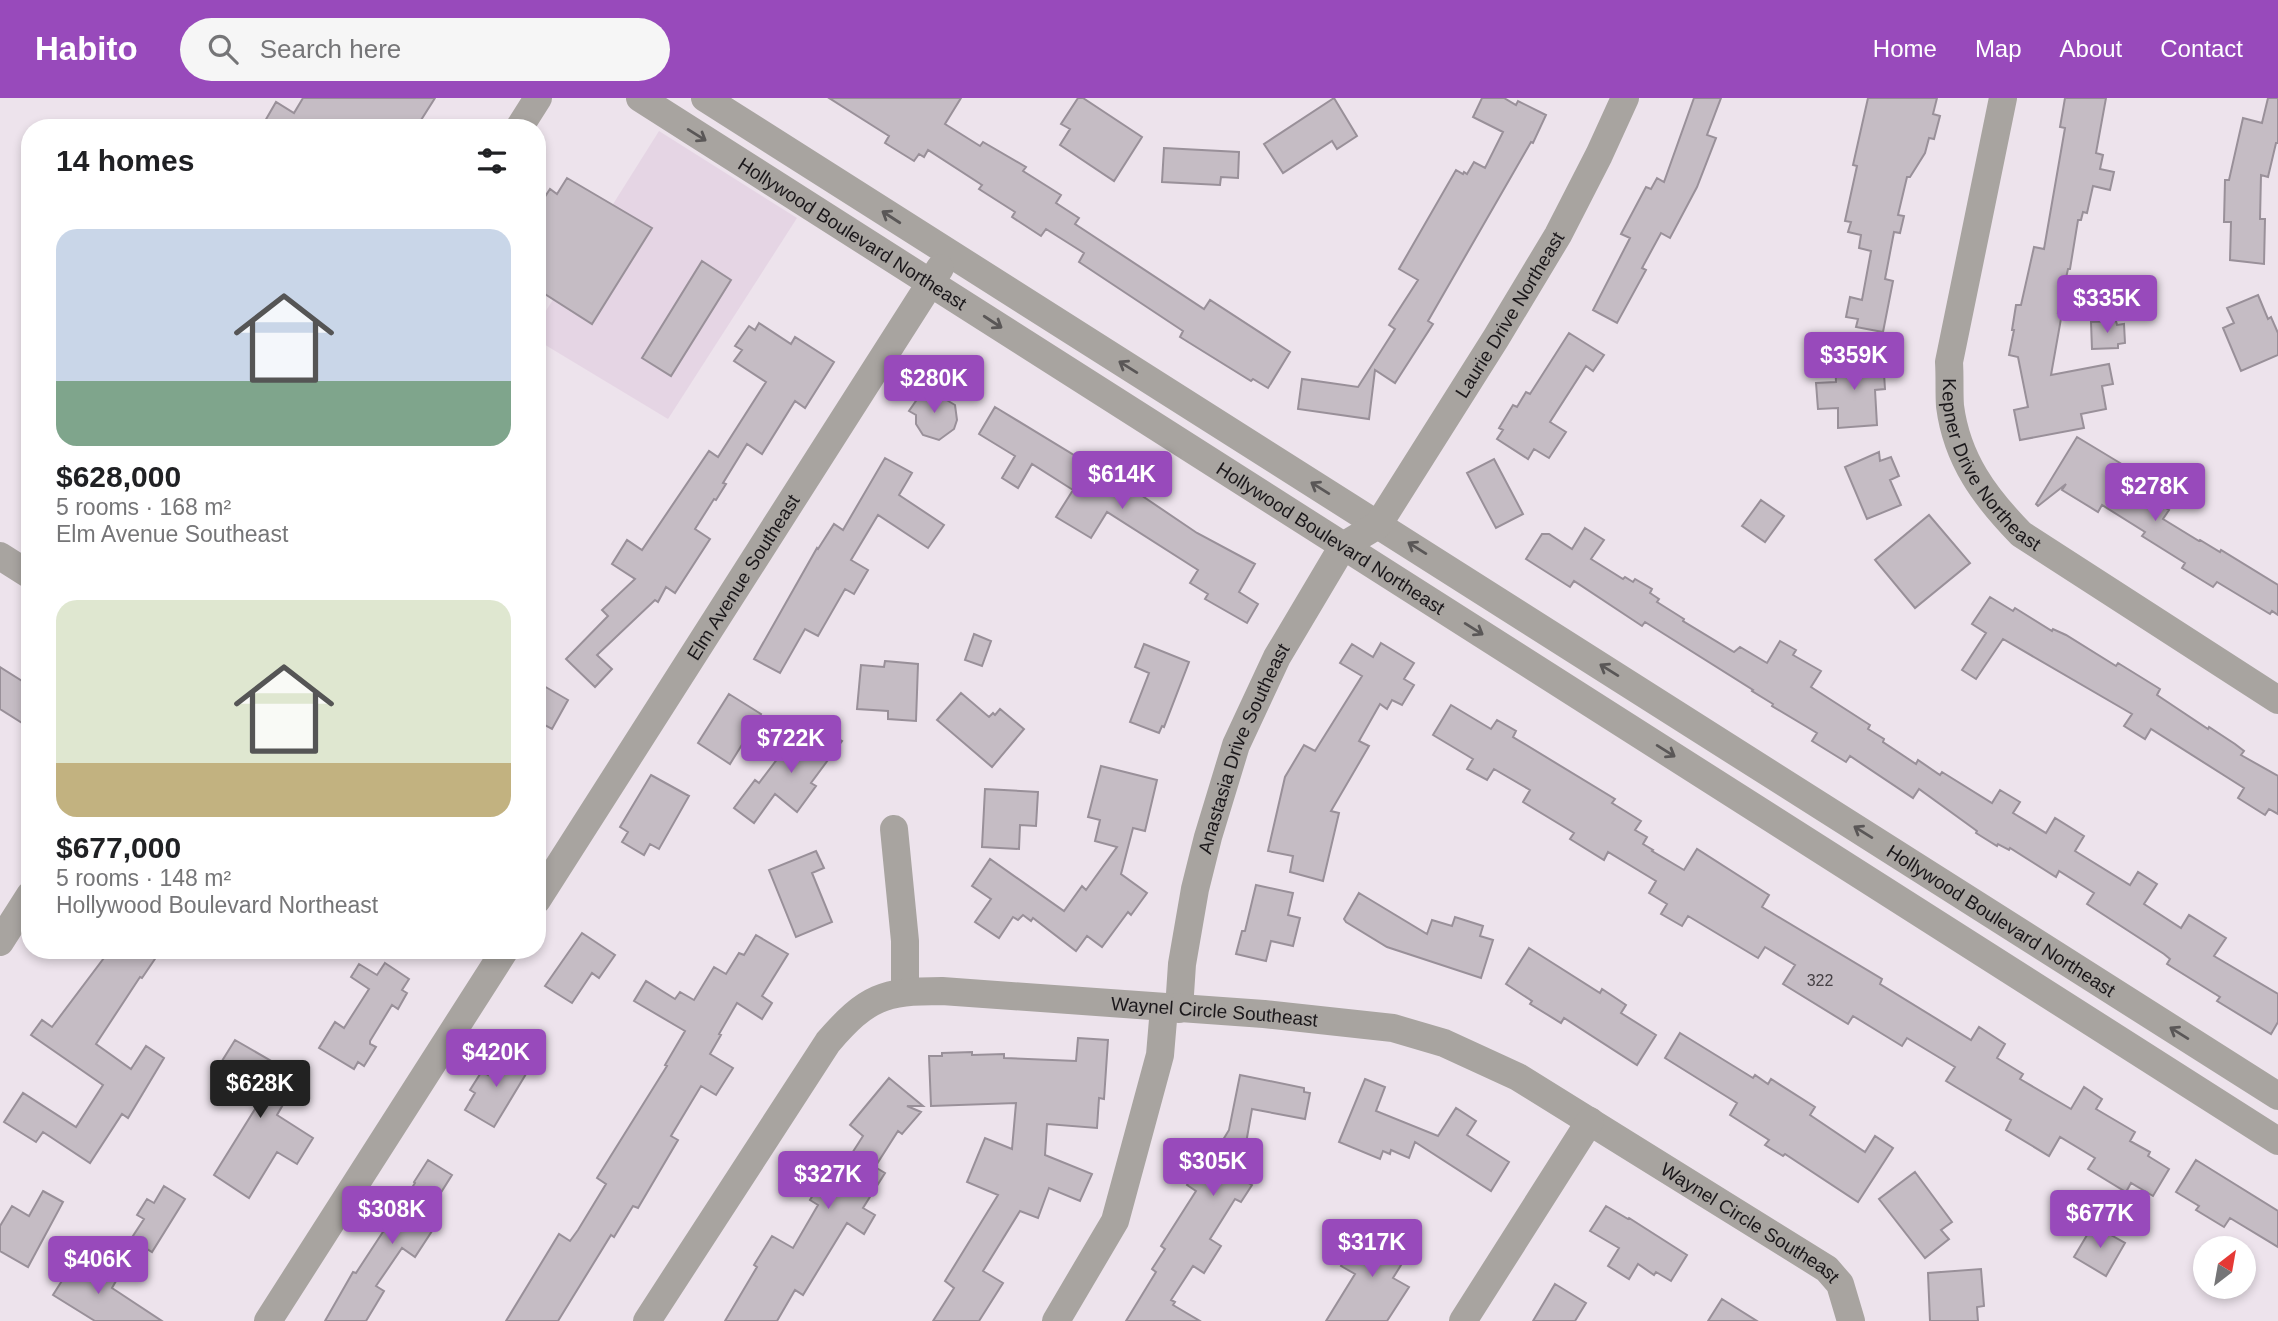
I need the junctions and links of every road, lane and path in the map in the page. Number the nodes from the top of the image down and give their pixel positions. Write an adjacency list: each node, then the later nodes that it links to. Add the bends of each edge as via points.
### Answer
1 (538, 98): 6 (street)
2 (639, 98): 8 (street, Hollywood Boulevard Northeast, one-way to 8)
3 (705, 98): 7 (street, Hollywood Boulevard Northeast, one-way to 3)
4 (1625, 98): 9 (street, Laurie Drive Northeast, via 1559,235)
5 (2003, 98): 13 (street, Kepner Drive Northeast, via 1949,362 1955,432 1974,476 1991,503 2021,534)
6 (525, 119)
7 (949, 254): 8 (street, Elm Avenue Southeast); 9 (street, Hollywood Boulevard Northeast, one-way to 7)
8 (931, 283): 10 (street, Hollywood Boulevard Northeast, one-way to 10); 17 (street, Elm Avenue Southeast)
9 (1378, 525): 10 (street, Anastasia Drive Southeast); 14 (street, Hollywood Boulevard Northeast, one-way to 9)
10 (1343, 546): 15 (street, Hollywood Boulevard Northeast, one-way to 15); 22 (street, Anastasia Drive Southeast, via 1277,657 1236,745 1195,889)
11 (0, 556): 12 (street)
12 (21, 569)
13 (2278, 700)
14 (1796, 789): 15 (street); 23 (street, Hollywood Boulevard Northeast, one-way to 14)
15 (1775, 821): 24 (street, Hollywood Boulevard Northeast)
16 (894, 829): 21 (street)
17 (546, 885)
18 (21, 909): 19 (street)
19 (0, 942)
20 (499, 959): 28 (street)
21 (905, 991): 22 (street, Waynel Circle Southeast); 29 (street, Waynel Circle Southeast, via 865,1005 828,1042)
22 (1171, 1009): 26 (street, Waynel Circle Southeast, via 1392,1028 1484,1059); 30 (street, Anastasia Drive Southeast, via 1115,1221)
23 (2206, 1050): 24 (street); 25 (street, Hollywood Boulevard Northeast)
24 (2185, 1082): 27 (street, Hollywood Boulevard Northeast)
25 (2278, 1096)
26 (1590, 1121): 31 (street); 32 (street, Waynel Circle Southeast, via 1827,1269 1840,1284)
27 (2278, 1141)
28 (268, 1321)
29 (648, 1321)
30 (1056, 1321)
31 (1463, 1321)
32 (1851, 1321)

